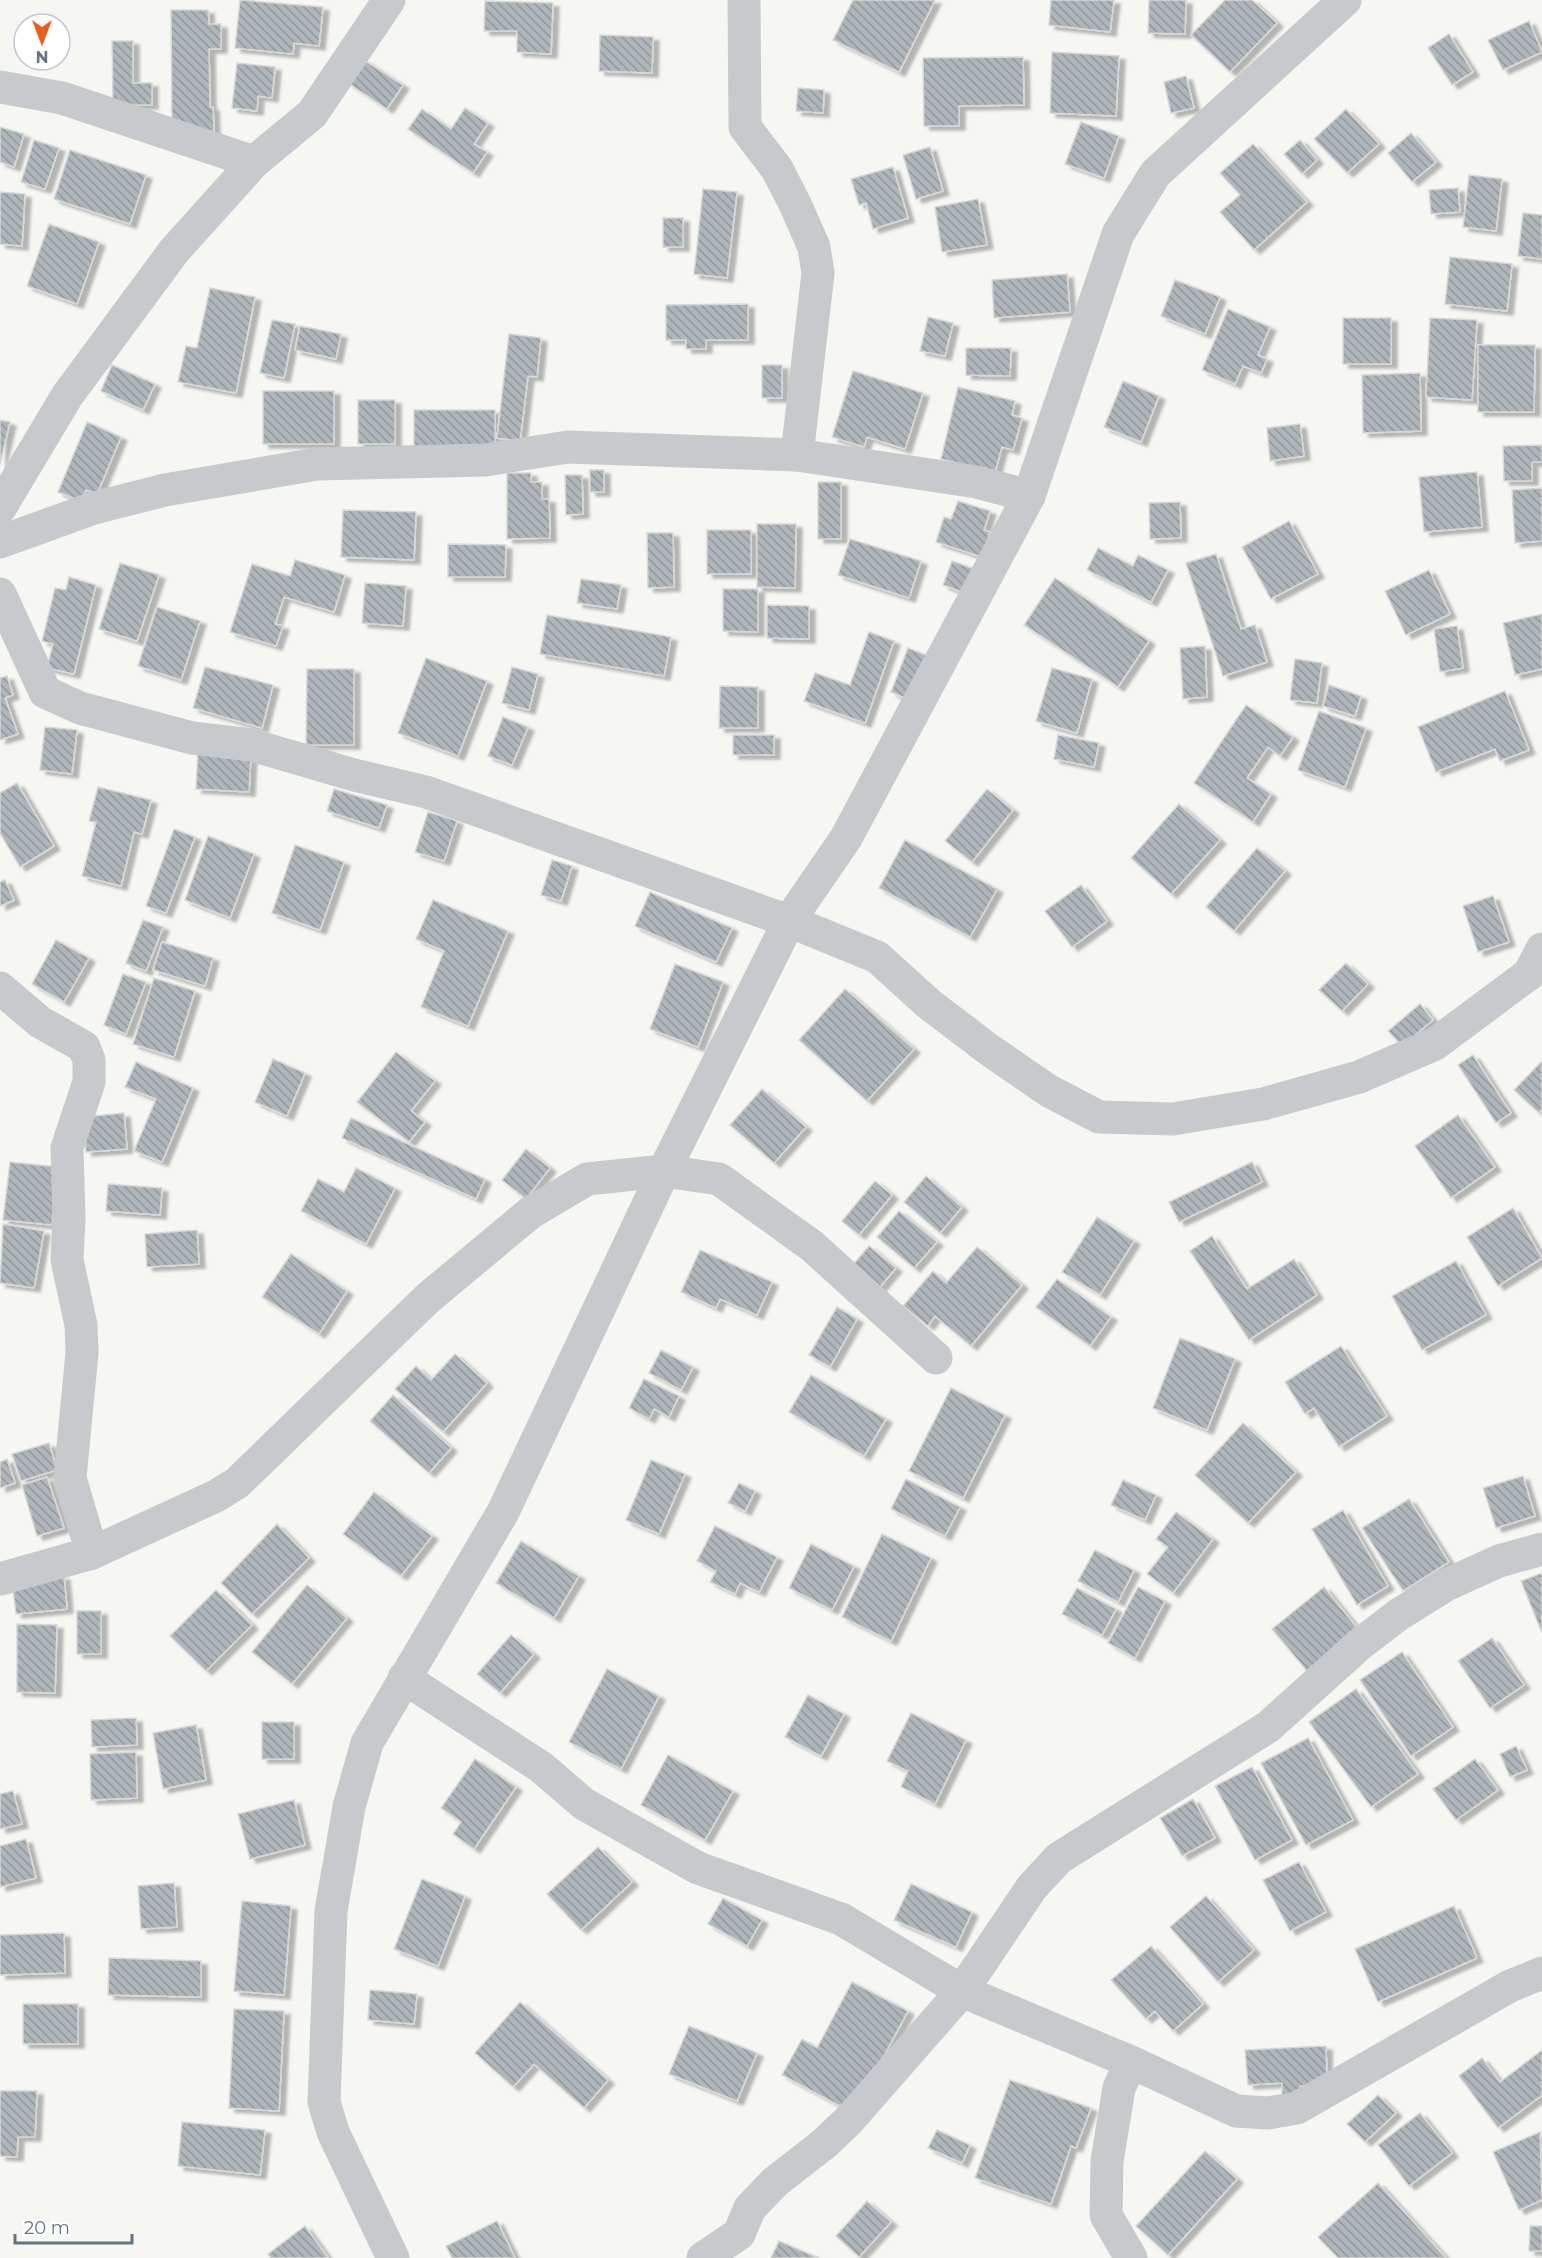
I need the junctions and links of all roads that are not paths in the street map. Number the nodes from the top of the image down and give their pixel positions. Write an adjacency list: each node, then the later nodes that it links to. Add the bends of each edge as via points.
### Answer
1 (389, 0): 5 (street, via 312,114)
2 (744, 0): 6 (street, via 745,127 777,169 795,204 814,248 818,273)
3 (1345, 0): 7 (street, via 1155,174 1118,234)
4 (0, 87): 5 (street, via 62,98)
5 (254, 162): 8 (street, via 174,251 74,386)
6 (797, 455): 7 (street, via 966,481); 9 (street, via 568,447 485,460 317,464 165,490 94,508)
7 (1029, 496): 11 (street, via 846,838)
8 (0, 508)
9 (0, 542)
10 (0, 594): 11 (street, via 45,692 80,708 192,738 252,745 426,792)
11 (789, 921): 12 (street, via 877,957 929,1004 988,1049 1049,1091 1099,1117 1173,1119 1263,1104 1359,1077 1435,1044 1528,975); 14 (street)
12 (1542, 948)
13 (0, 988): 17 (street, via 40,1022 84,1047 89,1060 89,1082 67,1148 67,1260 81,1325 82,1353 70,1478)
14 (664, 1171): 15 (street, via 719,1179 812,1246); 17 (street, via 587,1179 530,1213 428,1298 237,1483); 19 (street, via 503,1512)
15 (936, 1358)
16 (1542, 1549): 21 (street, via 1499,1561 1446,1585 1398,1615 1268,1727 1059,1858 1032,1887)
17 (92, 1553): 18 (street)
18 (0, 1579)
19 (404, 1678): 21 (street, via 541,1767 584,1803 698,1868 841,1919); 24 (street, via 367,1743 349,1807 330,1911 324,2102 333,2132)
20 (1542, 1973): 22 (street, via 1500,1992 1297,2108 1268,2113 1236,2112)
21 (962, 1991): 22 (street); 23 (street, via 850,2119 750,2208)
22 (1131, 2062): 26 (street, via 1119,2088 1107,2161 1106,2215)
23 (736, 2246): 25 (street)
24 (393, 2258)
25 (704, 2258)
26 (1131, 2258)

